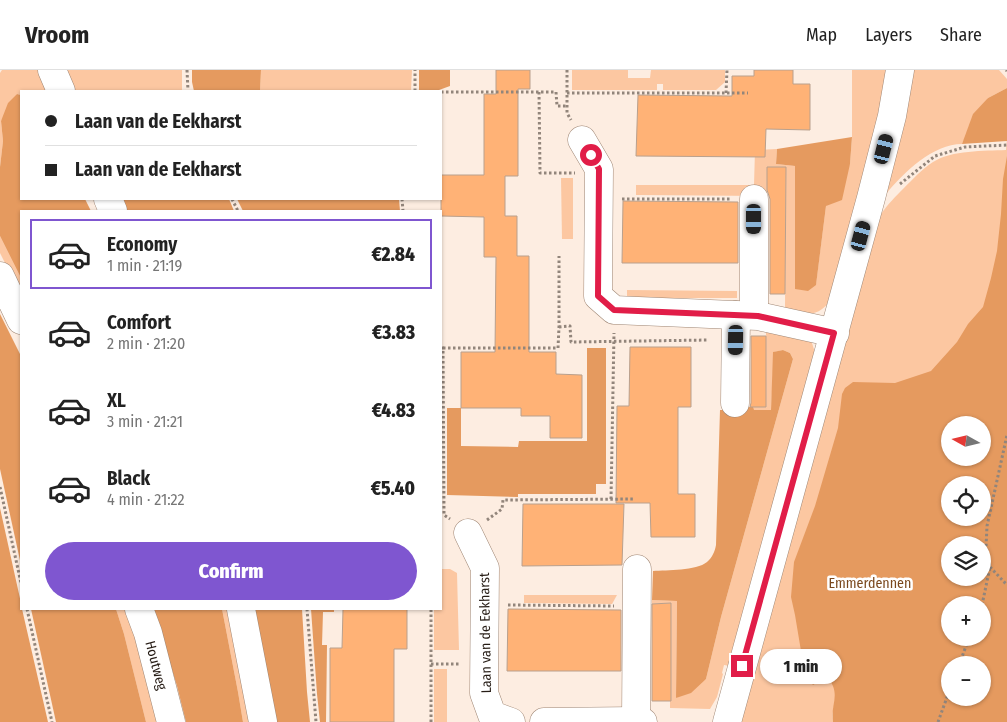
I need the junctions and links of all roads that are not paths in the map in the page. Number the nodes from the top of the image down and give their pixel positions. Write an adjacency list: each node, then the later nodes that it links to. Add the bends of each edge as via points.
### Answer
1 (52, 70): 3 (street)
2 (900, 70): 9 (street, via 892,116)
3 (62, 90)
4 (582, 140): 8 (street, via 599,169 598,296 614,310)
5 (754, 199): 8 (street)
6 (0, 276): 7 (street)
7 (20, 318)
8 (742, 323): 9 (street); 10 (street)
9 (834, 333): 20 (street)
10 (734, 403)
11 (468, 533): 17 (street, Laan van de Eekharst, via 485,568 484,693 492,715)
12 (637, 569): 19 (street)
13 (139, 610): 15 (street, Houtweg)
14 (241, 610): 16 (street)
15 (171, 722)
16 (263, 722)
17 (511, 722)
18 (544, 722): 19 (street)
19 (625, 722)
20 (727, 722)

